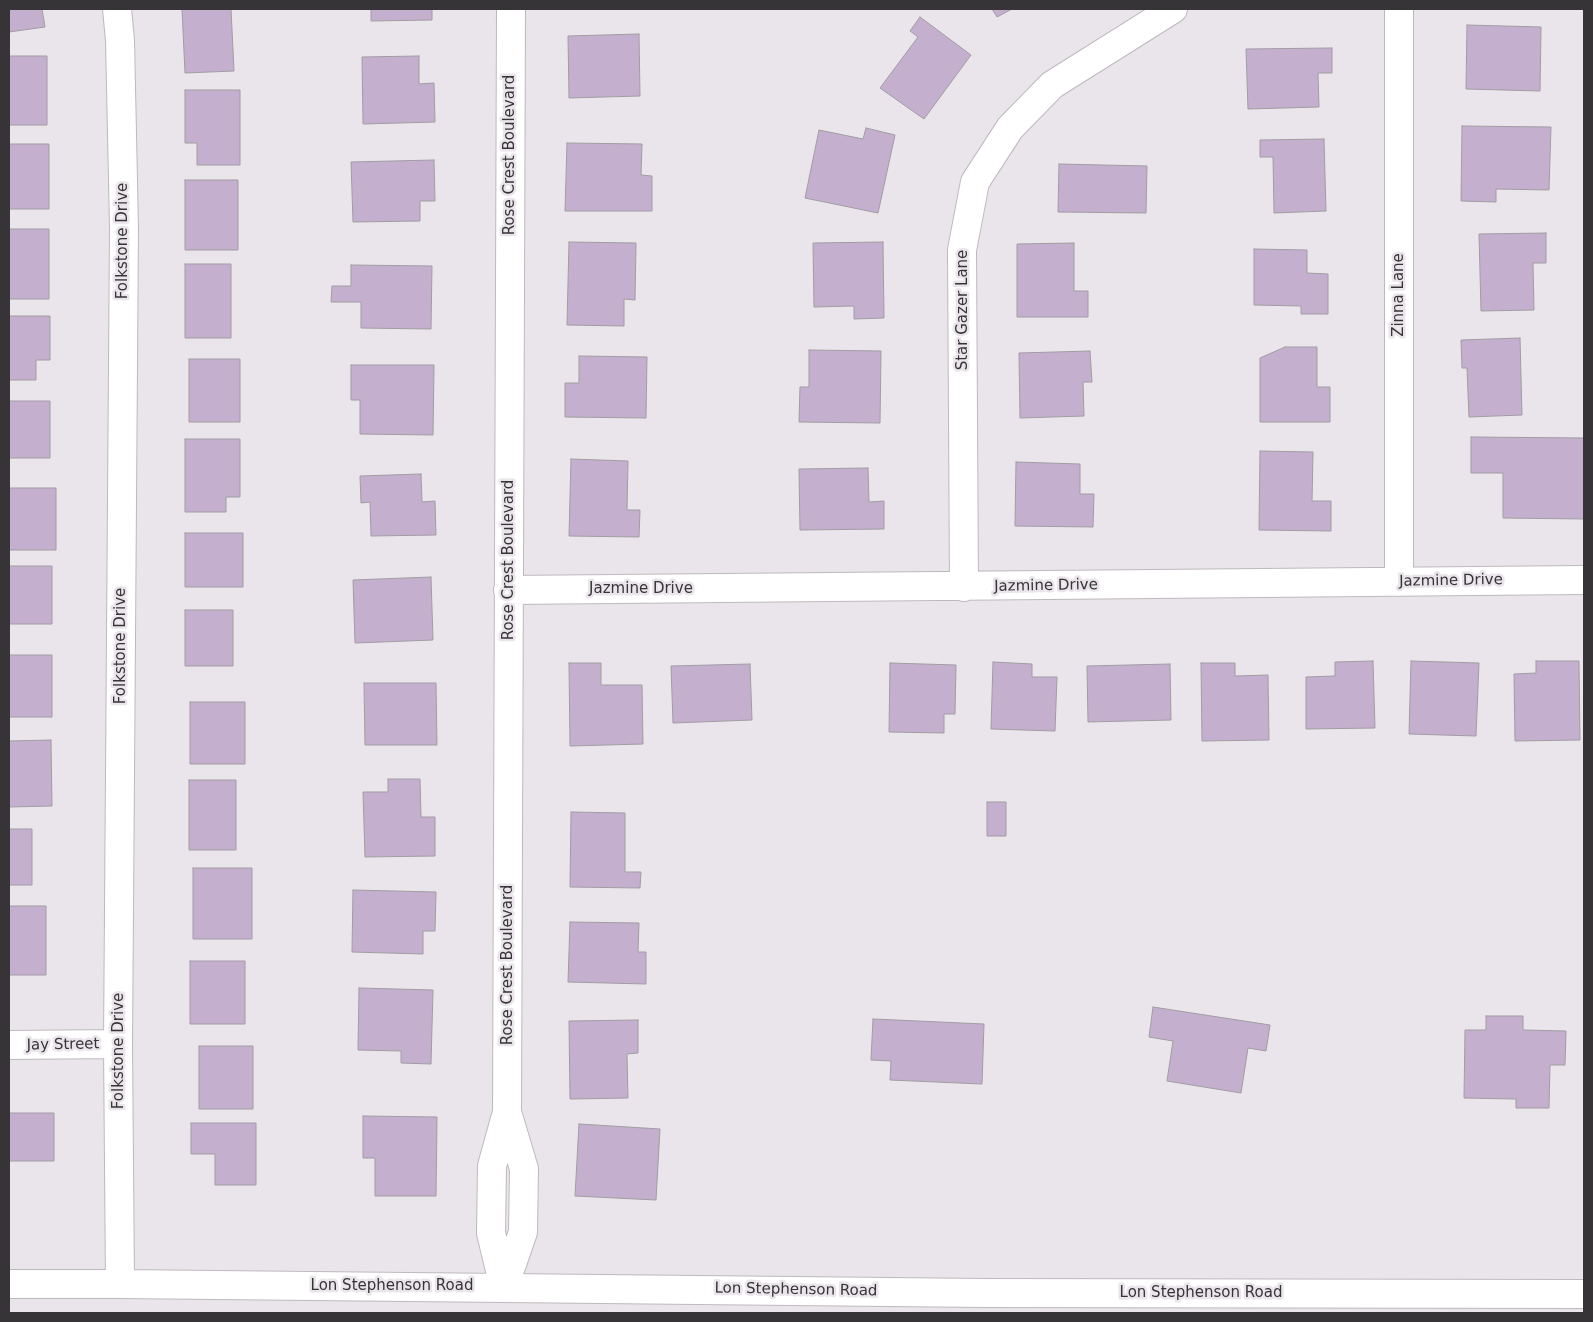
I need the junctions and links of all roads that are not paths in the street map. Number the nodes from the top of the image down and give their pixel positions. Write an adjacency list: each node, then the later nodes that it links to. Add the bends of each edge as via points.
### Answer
1 (117, 9): 9 (street, Folkstone Drive, via 124,228)
2 (511, 9): 8 (street, Rose Crest Boulevard)
3 (1173, 9): 7 (street, Star Gazer Lane, via 1052,86 1010,128 975,182 962,250)
4 (1399, 9): 6 (street, Zinna Lane)
5 (1584, 580): 6 (street, Jazmine Drive)
6 (1399, 582): 7 (street, Jazmine Drive)
7 (964, 587): 8 (street, Jazmine Drive)
8 (508, 590): 13 (street, Rose Crest Boulevard, via 507,1112 524,1169 522,1232)
9 (118, 1044): 10 (street, Jay Street); 12 (street, Folkstone Drive)
10 (9, 1045)
11 (9, 1284): 12 (street, Lon Stephenson Road)
12 (120, 1284): 13 (street, Lon Stephenson Road)
13 (504, 1287): 15 (street, Lon Stephenson Road, via 985,1292)
14 (1584, 1294): 16 (street, Lon Stephenson Road)
15 (1325, 1303): 16 (street, Lon Stephenson Road)
16 (1471, 1303)

